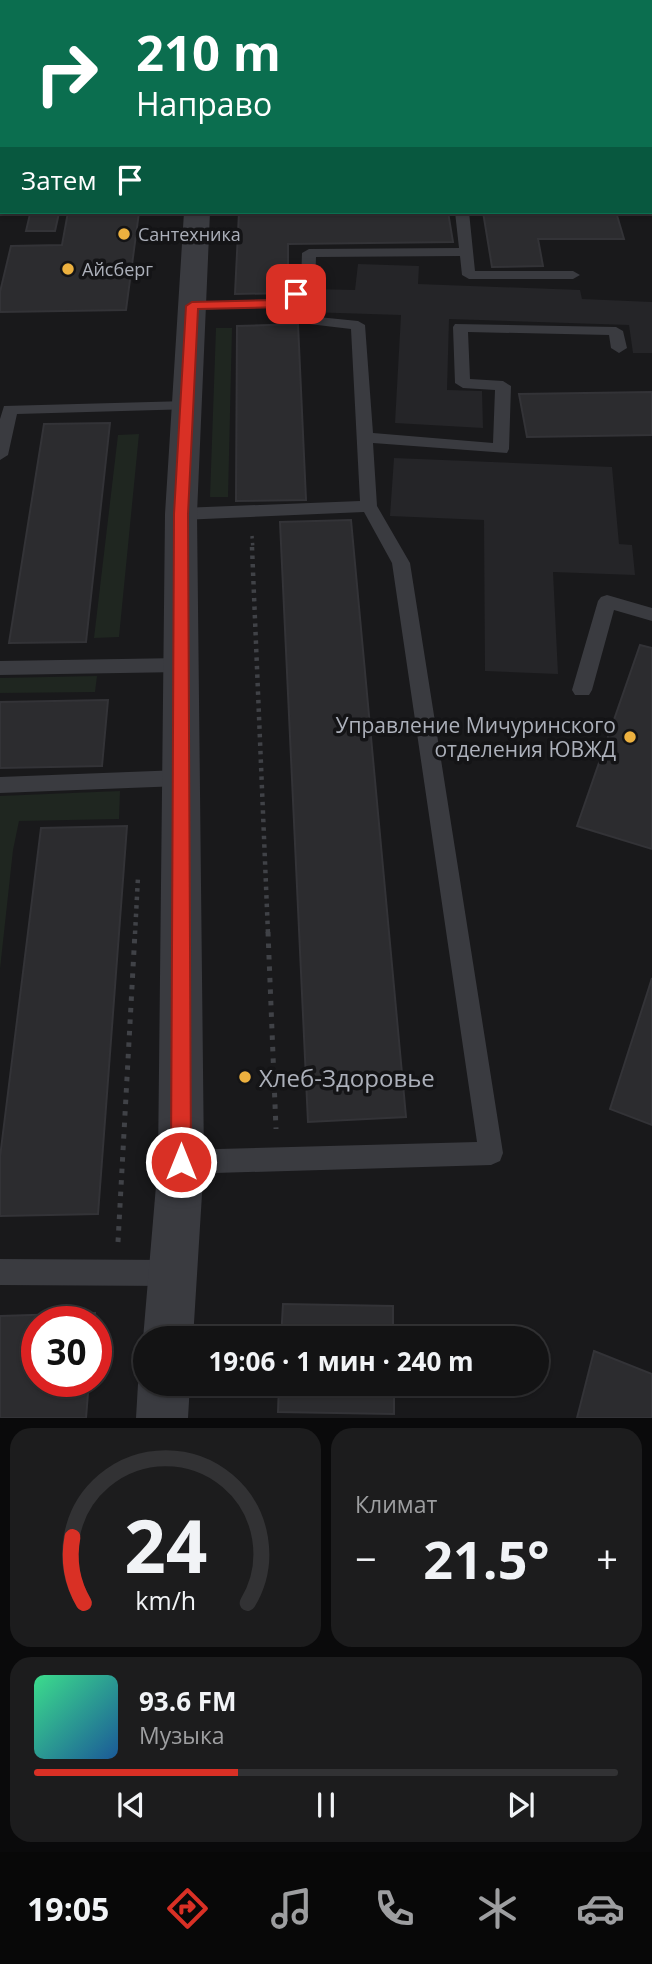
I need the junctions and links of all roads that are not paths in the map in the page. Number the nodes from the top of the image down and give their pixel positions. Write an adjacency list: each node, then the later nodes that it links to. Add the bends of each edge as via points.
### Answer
1 (197, 214): 6 (street)
2 (462, 214): 3 (lane)
3 (466, 252): 4 (lane, via 469,275); 5 (lane, via 309,253 308,284)
4 (573, 275)
5 (284, 303): 6 (lane); 9 (lane, via 314,321 358,325)
6 (192, 306): 8 (street)
7 (619, 348): 9 (lane, via 616,331 460,327 463,383 503,386 502,449)
8 (187, 406): 10 (lane, via 10,409); 12 (street)
9 (365, 437): 11 (lane)
10 (0, 455)
11 (369, 506): 12 (lane); 19 (lane, via 401,563 491,1153)
12 (181, 514): 14 (street)
13 (652, 615): 16 (lane, via 607,601)
14 (181, 665): 15 (lane); 17 (street)
15 (0, 668)
16 (582, 690)
17 (180, 778): 18 (lane); 19 (street)
18 (0, 785)
19 (181, 1162): 21 (street)
20 (0, 1272): 21 (lane)
21 (173, 1273): 22 (street)
22 (169, 1326)
23 (163, 1396): 24 (street)
24 (162, 1418)

